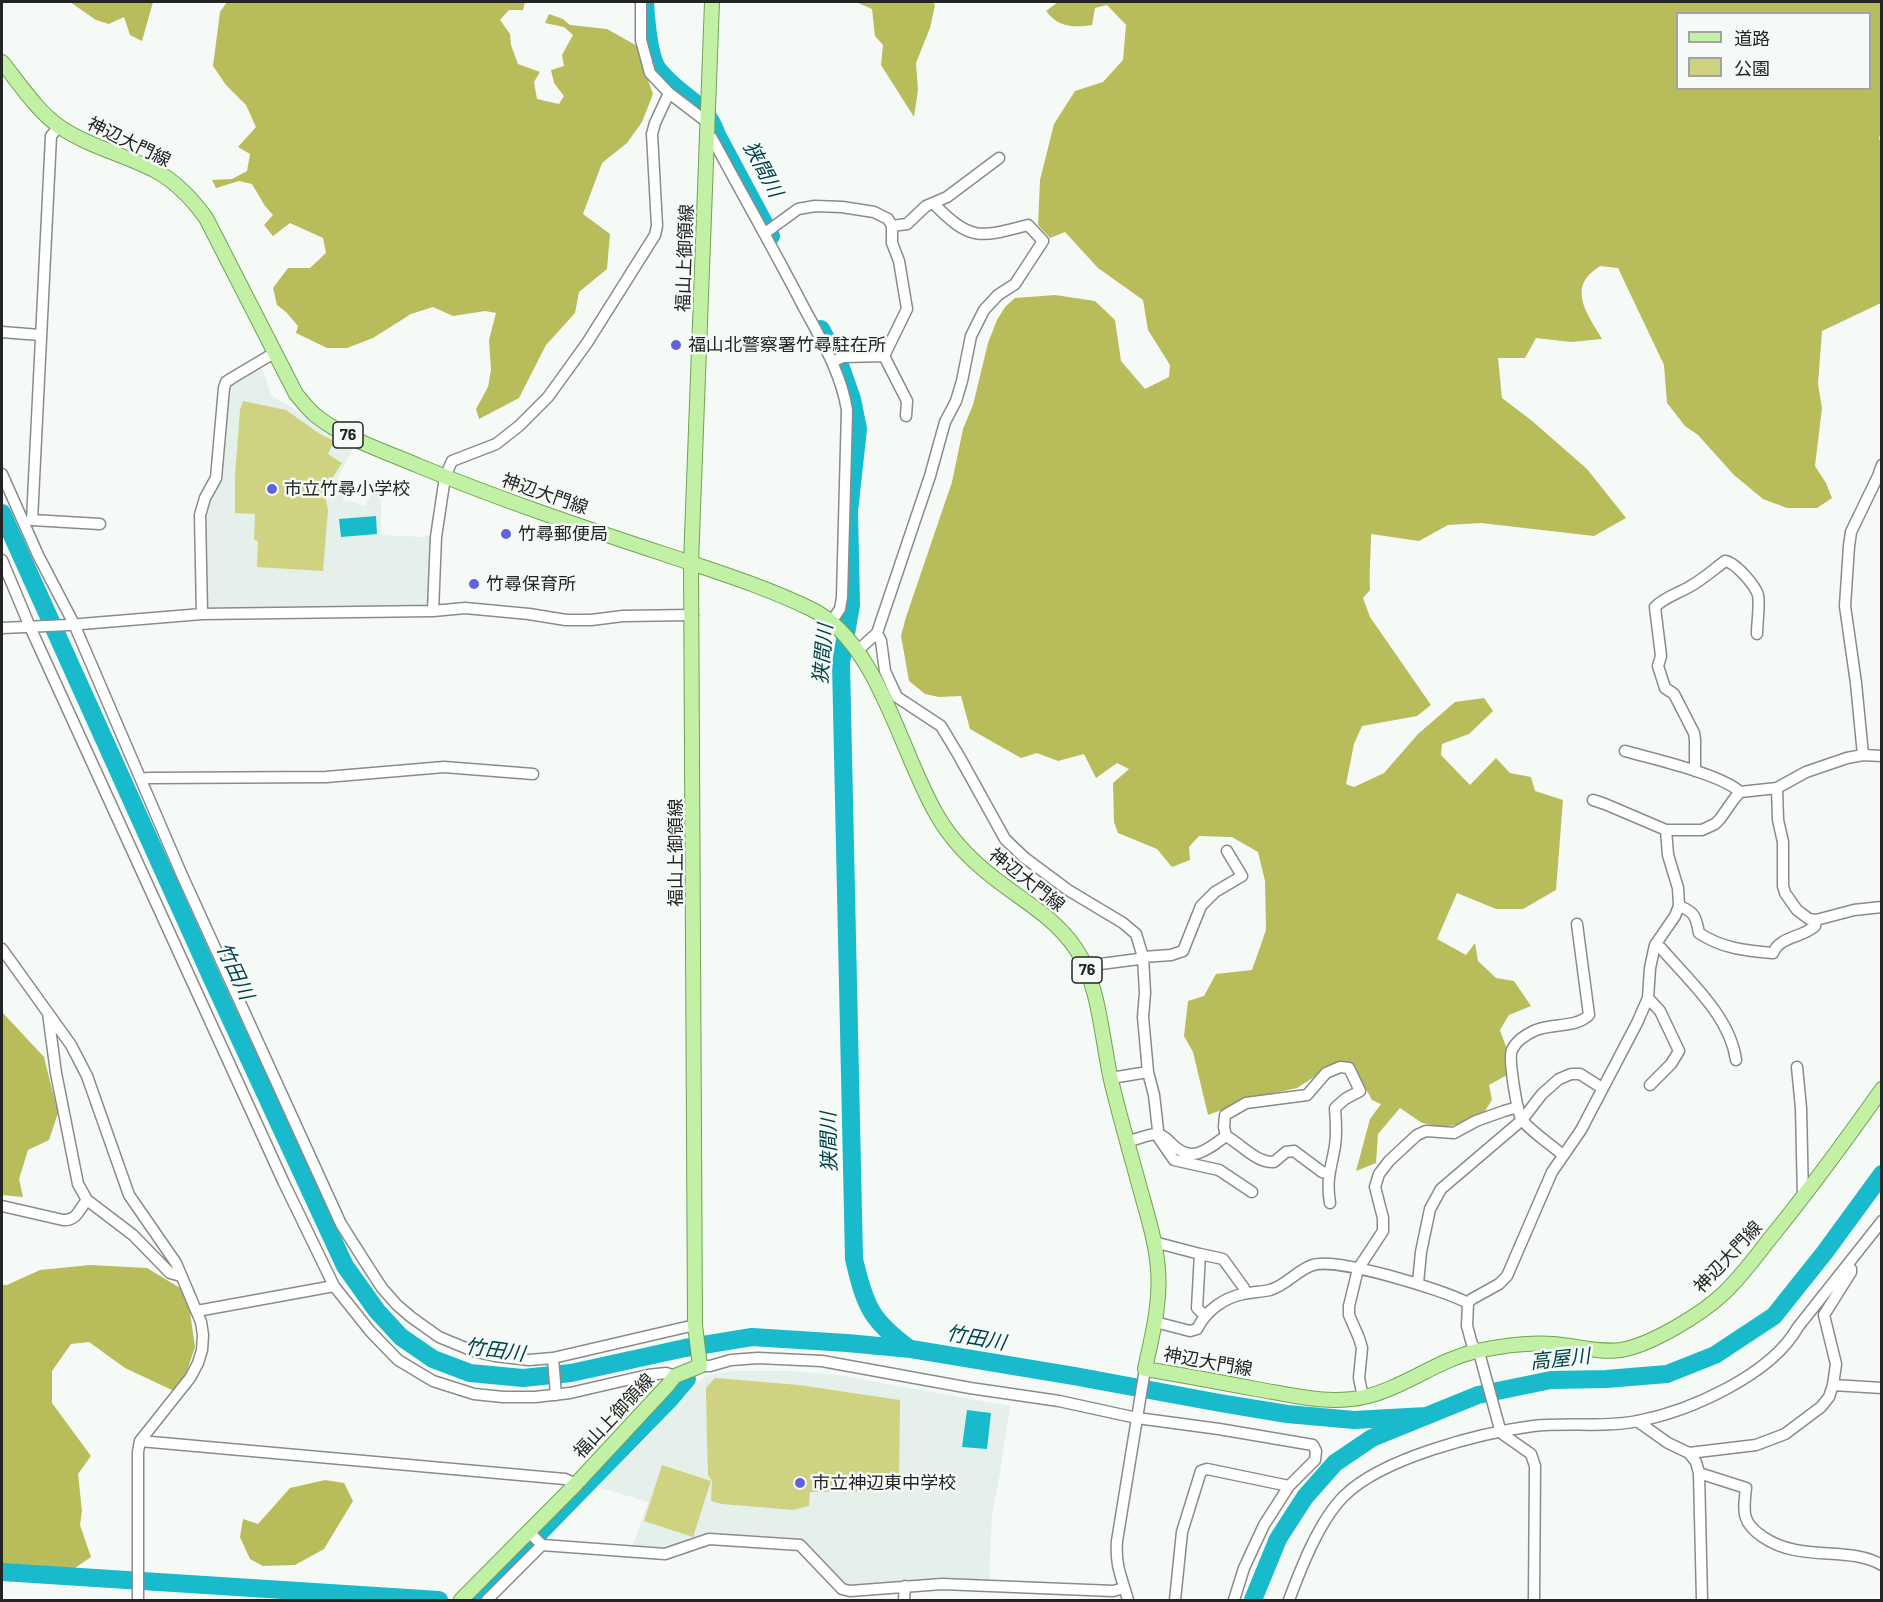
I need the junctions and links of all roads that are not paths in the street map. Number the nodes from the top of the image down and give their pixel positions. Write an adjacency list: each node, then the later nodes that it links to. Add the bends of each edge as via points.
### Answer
1 (641, 2): 4 (street, via 641,40 650,73)
2 (712, 2): 5 (main road, 福山上御領線)
3 (2, 62): 6 (main road, 神辺大門線 / 76)
4 (669, 93): 5 (street); 19 (street, via 652,134 655,235 548,397 496,444 452,461)
5 (708, 122): 10 (street, via 712,138 749,209); 24 (main road, 福山上御領線)
6 (59, 126): 12 (street, via 51,136); 13 (main road, 神辺大門線 / 76, via 157,172 192,199 206,218)
7 (999, 158): 8 (street)
8 (933, 203): 9 (street, via 907,224); 32 (street, via 964,230 993,235 1028,225 1043,241 1015,284 984,310 971,336 956,401 945,422)
9 (892, 226): 10 (street, via 888,219 874,212 815,206 798,209); 14 (street, via 892,243 907,309)
10 (769, 230): 15 (street)
11 (2, 332): 12 (street)
12 (40, 335): 20 (street)
13 (274, 353): 19 (main road, 神辺大門線 / 76, via 296,394 312,413 347,435); 26 (street, via 226,382 224,388 216,478 200,514)
14 (884, 356): 15 (street); 16 (street, via 907,401)
15 (837, 360): 29 (street, via 847,410 842,597)
16 (906, 417)
17 (1881, 465): 36 (street, via 1851,532 1845,606)
18 (2, 474): 22 (street)
19 (445, 477): 24 (main road, 神辺大門線 / 76); 25 (street, via 436,537)
20 (32, 520): 21 (street); 22 (street)
21 (100, 524)
22 (38, 555): 28 (street)
23 (2, 560): 30 (street)
24 (691, 563): 27 (main road, 福山上御領線); 29 (main road, 神辺大門線 / 76, via 812,609)
25 (433, 611): 26 (street); 27 (street, via 465,608 566,620)
26 (202, 614): 28 (street)
27 (693, 615): 89 (main road, 福山上御領線)
28 (72, 625): 30 (street); 40 (street)
29 (834, 625): 34 (main road, 神辺大門線 / 76)
30 (33, 627): 31 (street); 83 (street)
31 (2, 628)
32 (877, 633): 34 (street); 52 (street, via 885,671 897,697 941,726 1005,839 1068,890 1131,929)
33 (1757, 634): 38 (street, via 1758,594 1730,561 1655,607 1661,657 1658,666 1665,688 1674,694 1694,733)
34 (855, 648): 53 (main road, 神辺大門線 / 76, via 882,697 934,812 950,836 990,876 1063,933)
35 (1625, 751): 38 (street)
36 (1863, 755): 37 (street); 41 (street, via 1828,763)
37 (1881, 756)
38 (1695, 771): 42 (street)
39 (533, 774): 40 (street, via 444,767 326,777)
40 (141, 779): 91 (street, via 341,1224 382,1288 411,1317 453,1344 495,1356)
41 (1777, 788): 42 (street); 48 (street, via 1785,893 1797,910)
42 (1740, 792): 44 (street, via 1708,828)
43 (1593, 800): 44 (street)
44 (1666, 830): 46 (street)
45 (1227, 851): 52 (street, via 1242,876 1215,892 1201,906 1183,951)
46 (1679, 906): 48 (street, via 1696,918 1699,933 1710,941 1744,951 1773,953 1785,940 1809,932); 50 (street)
47 (1881, 907): 48 (street)
48 (1815, 920)
49 (1577, 924): 64 (street, via 1589,1015 1534,1031 1516,1042 1510,1053)
50 (1655, 945): 54 (street); 56 (street, via 1715,1010 1734,1045)
51 (2, 949): 55 (street)
52 (1143, 957): 53 (street); 58 (street)
53 (1085, 966): 59 (main road, 神辺大門線 / 76)
54 (1648, 998): 60 (street, via 1660,1011 1679,1051); 61 (street)
55 (48, 1012): 73 (street, via 78,1184); 81 (street, via 87,1076 129,1195)
56 (1736, 1060)
57 (1797, 1067): 72 (street)
58 (1148, 1072): 59 (street); 66 (street, via 1154,1095)
59 (1110, 1078): 68 (main road, 神辺大門線 / 76)
60 (1650, 1085)
61 (1602, 1088): 65 (street, via 1580,1074 1564,1076 1542,1094); 69 (street)
62 (1881, 1089): 63 (main road, 神辺大門線)
63 (1877, 1100): 72 (main road, 神辺大門線)
64 (1518, 1107): 65 (street); 80 (street, via 1454,1133 1426,1131 1389,1161 1375,1187 1383,1231)
65 (1522, 1120): 69 (street); 82 (street, via 1435,1198 1427,1220)
66 (1156, 1134): 67 (street, via 1166,1137 1181,1153 1196,1154); 68 (street); 71 (street, via 1173,1160 1219,1170)
67 (1226, 1136): 70 (street, via 1263,1160 1274,1162 1294,1151); 70 (street, via 1225,1115 1232,1109 1255,1101 1307,1095 1326,1073 1349,1068 1360,1091 1335,1108 1334,1148)
68 (1127, 1142): 77 (main road, 神辺大門線 / 76)
69 (1563, 1155): 85 (street, via 1507,1276)
70 (1328, 1173): 74 (street)
71 (1252, 1192)
72 (1803, 1198): 90 (main road, 神辺大門線, via 1723,1294 1697,1315 1659,1336 1624,1349 1605,1351 1540,1343)
73 (87, 1200): 75 (street, via 70,1221); 81 (street, via 133,1235 171,1273)
74 (1330, 1203)
75 (2, 1206)
76 (1881, 1221): 79 (street)
77 (1154, 1242): 78 (street); 88 (main road, 神辺大門線 / 76, via 1159,1291)
78 (1200, 1254): 84 (street, via 1223,1259); 87 (street, via 1197,1308)
79 (1851, 1263): 95 (street, via 1851,1272 1824,1315 1835,1356); 100 (street, via 1791,1341 1742,1382)
80 (1358, 1269): 82 (street); 84 (street, via 1332,1263 1314,1264 1280,1287); 98 (street, via 1349,1315 1362,1348 1359,1378)
81 (181, 1276): 86 (street)
82 (1418, 1283): 85 (street)
83 (334, 1286): 86 (street); 97 (street, via 398,1360 433,1381 503,1398)
84 (1245, 1293): 87 (street)
85 (1468, 1303): 90 (street, via 1467,1326)
86 (197, 1311): 102 (street, via 204,1335 198,1363)
87 (1204, 1315): 88 (street, via 1197,1329 1190,1331)
88 (1155, 1322): 93 (main road, 神辺大門線 / 76)
89 (695, 1327): 91 (street); 92 (main road, 福山上御領線)
90 (1478, 1354): 98 (main road, 神辺大門線, via 1452,1359 1390,1389); 101 (street)
91 (553, 1359): 97 (street)
92 (700, 1363): 94 (main road, 福山上御領線); 99 (street, via 710,1366 758,1358 822,1361)
93 (1144, 1371): 98 (main road, 神辺大門線, via 1289,1395 1347,1400); 99 (street)
94 (675, 1376): 97 (street, via 648,1375); 105 (main road, 福山上御領線)
95 (1833, 1385): 96 (street); 103 (street, via 1821,1407 1785,1434 1756,1445)
96 (1881, 1388)
97 (556, 1393)
98 (1363, 1397)
99 (1137, 1416): 106 (street, via 1312,1445 1315,1460); 111 (street, via 1116,1552)
100 (1636, 1421): 101 (street, via 1533,1426); 103 (street)
101 (1501, 1432): 119 (street, via 1411,1458 1374,1474 1345,1495 1310,1549); 120 (street, via 1531,1454 1535,1466)
102 (140, 1441): 105 (street, via 565,1479); 113 (street)
103 (1689, 1453): 104 (street)
104 (1699, 1473): 109 (street, via 1746,1488 1745,1514 1750,1528 1769,1541 1802,1552 1844,1555); 121 (street)
105 (576, 1484): 107 (main road, 福山上御領線)
106 (1289, 1486): 117 (street, via 1201,1471 1182,1532); 118 (street, via 1264,1525)
107 (529, 1533): 108 (street); 112 (main road, 福山上御領線)
108 (541, 1544): 110 (street, via 665,1554 709,1539 800,1545 842,1589); 114 (street)
109 (1881, 1565)
110 (905, 1586): 111 (street, via 1113,1591); 115 (street)
111 (1124, 1588): 116 (street)
112 (462, 1599)
113 (138, 1600)
114 (488, 1600)
115 (904, 1600)
116 (1128, 1600)
117 (1175, 1600)
118 (1234, 1600)
119 (1289, 1600)
120 (1534, 1600)
121 (1702, 1600)

